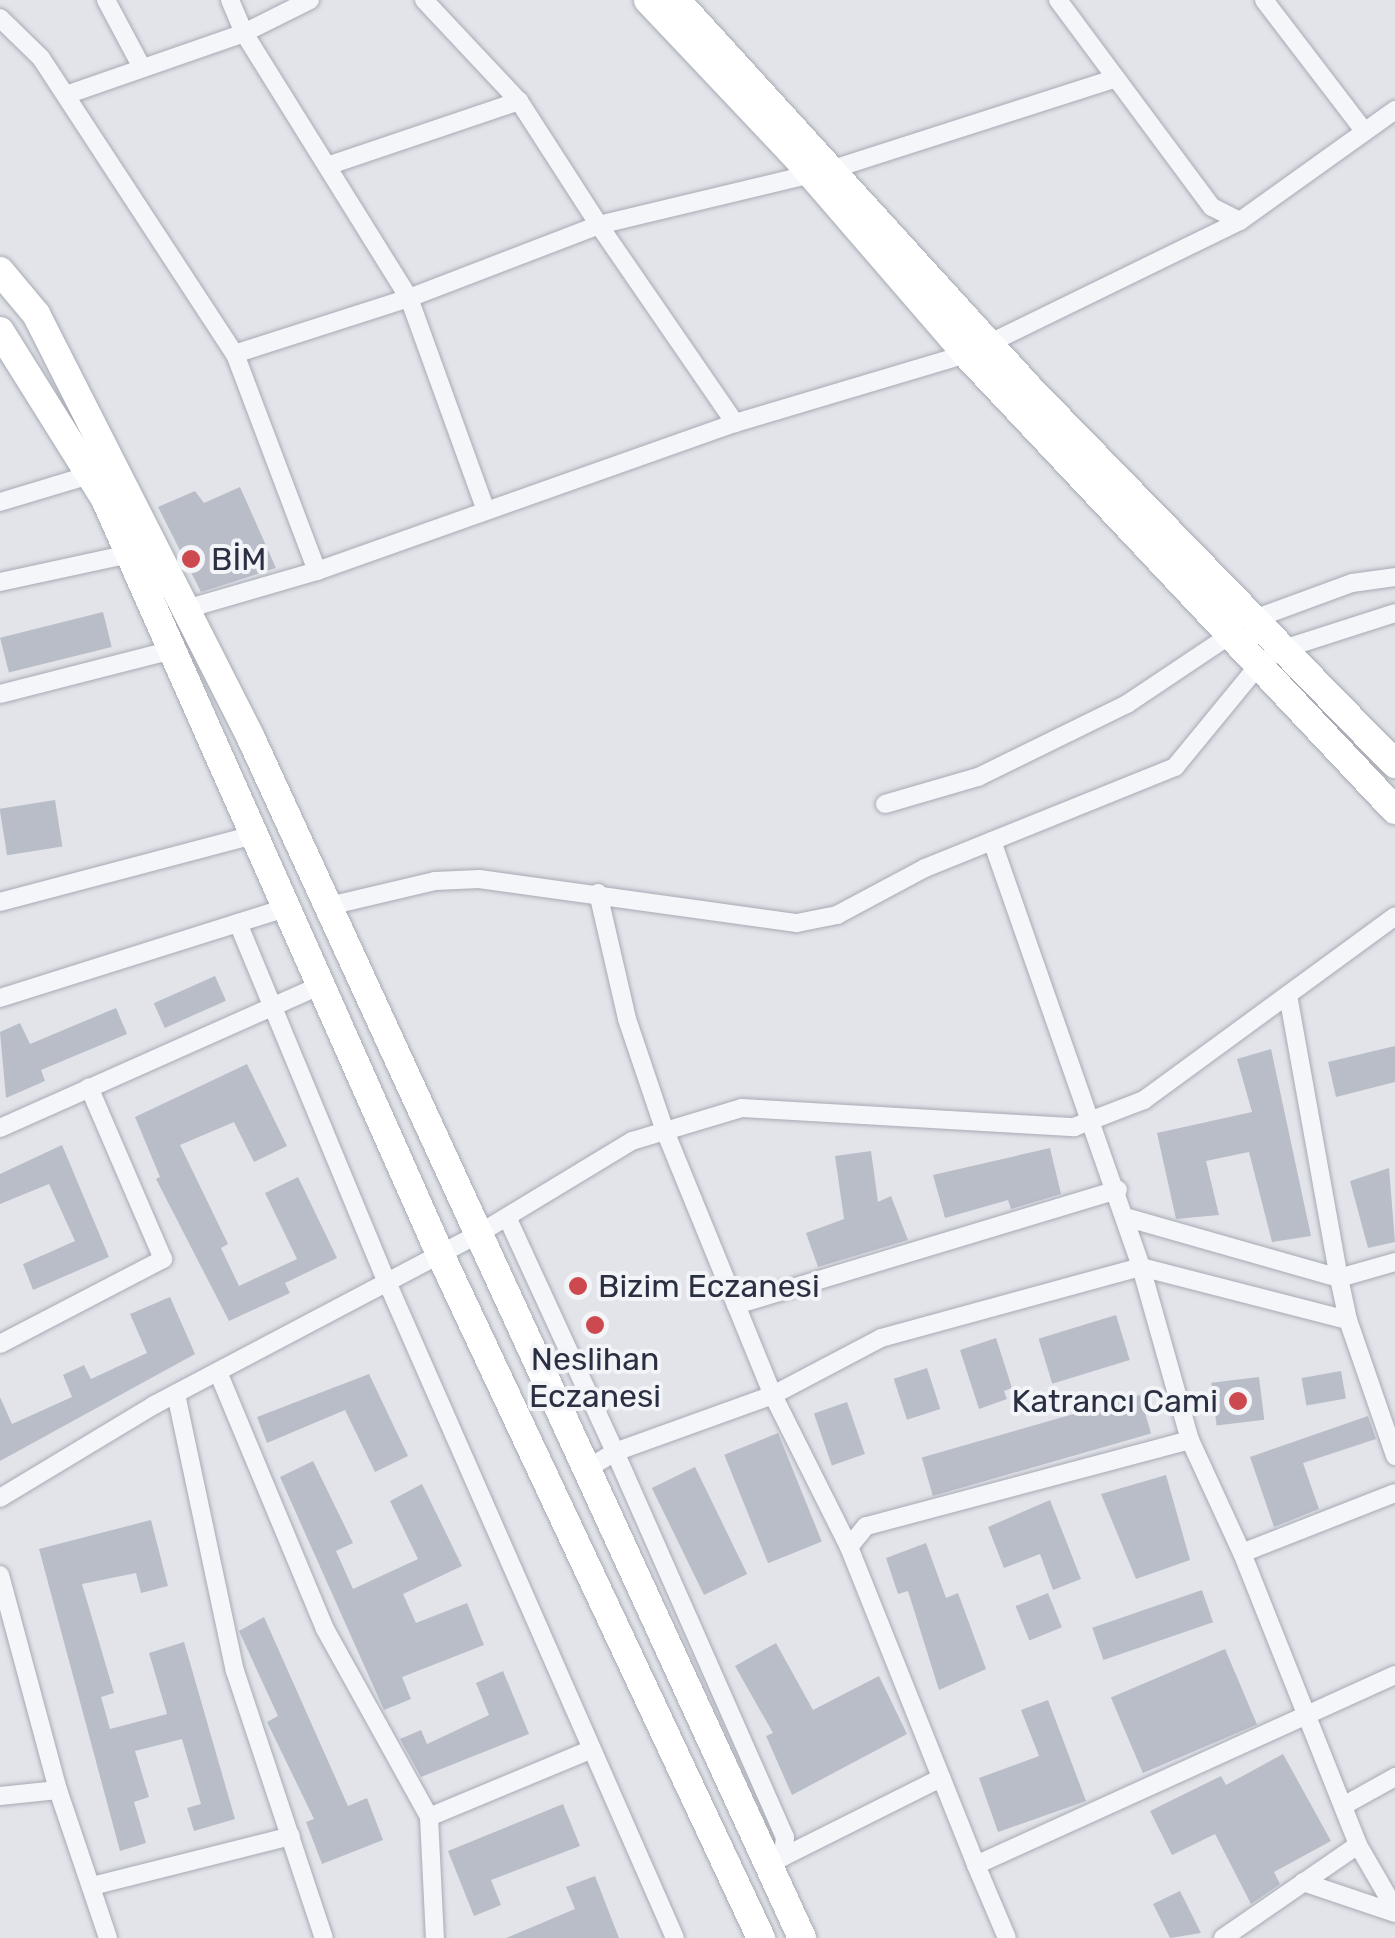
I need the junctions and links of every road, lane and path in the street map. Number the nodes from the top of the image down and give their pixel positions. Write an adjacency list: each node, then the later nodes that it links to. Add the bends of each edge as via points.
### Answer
1 (106, 0): 11 (street)
2 (230, 0): 10 (street)
3 (310, 0): 10 (street)
4 (424, 0): 14 (street)
5 (648, 0): 18 (main road)
6 (676, 0): 18 (main road)
7 (1058, 0): 12 (street)
8 (1264, 0): 16 (street)
9 (0, 18): 13 (street, via 41,58)
10 (244, 33): 11 (street); 17 (street)
11 (140, 64): 13 (street)
12 (1114, 79): 18 (street); 19 (street, via 1212,207)
13 (66, 96): 25 (street)
14 (519, 102): 17 (street); 20 (street)
15 (1395, 110): 16 (street)
16 (1362, 128): 19 (street)
17 (327, 166): 22 (street)
18 (822, 172): 20 (street); 24 (main road)
19 (1240, 222): 24 (street)
20 (599, 225): 22 (street); 26 (street)
21 (0, 272): 34 (main road, via 36,314)
22 (409, 298): 25 (street); 29 (street)
23 (0, 331): 27 (main road)
24 (979, 348): 26 (street); 36 (main road); 37 (main road)
25 (235, 354): 31 (street)
26 (734, 423): 29 (street)
27 (90, 475): 28 (street); 30 (main road)
28 (0, 502)
29 (486, 511): 31 (street)
30 (129, 554): 33 (street); 38 (main road)
31 (317, 571): 34 (street)
32 (1395, 577): 36 (street, via 1352,583)
33 (0, 582)
34 (186, 609): 48 (main road)
35 (1395, 614): 39 (street)
36 (1254, 619): 37 (street); 39 (main road)
37 (1231, 637): 39 (main road); 42 (street, via 1127,704 978,777)
38 (172, 650): 40 (street); 44 (main road)
39 (1269, 658): 41 (main road); 43 (main road); 45 (street, via 1175,767)
40 (0, 694)
41 (1395, 764)
42 (885, 804)
43 (1395, 810)
44 (254, 835): 47 (street); 49 (main road)
45 (992, 841): 46 (street, via 837,914 797,923); 57 (street, via 1034,976)
46 (598, 893): 48 (street, via 435,880); 59 (street, via 628,1019)
47 (0, 902)
48 (329, 906): 63 (main road)
49 (289, 907): 51 (street); 52 (main road)
50 (1395, 916): 53 (street)
51 (238, 923): 54 (street); 55 (street)
52 (321, 985): 55 (street); 64 (main road)
53 (1288, 995): 57 (street, via 1144,1100); 67 (street)
54 (0, 998)
55 (271, 1007): 56 (street); 68 (street)
56 (89, 1087): 58 (street); 71 (street, via 163,1258)
57 (1093, 1120): 59 (street, via 1074,1127 953,1124 742,1108); 60 (street)
58 (0, 1128)
59 (665, 1131): 61 (street, via 632,1141); 69 (street)
60 (1118, 1190): 62 (street); 69 (street)
61 (507, 1217): 63 (street); 76 (street)
62 (1128, 1218): 66 (street); 67 (street)
63 (480, 1234): 64 (street); 78 (main road)
64 (440, 1254): 68 (street); 103 (main road)
65 (1395, 1262): 67 (street)
66 (1141, 1267): 70 (street); 74 (street, via 881,1338); 75 (street)
67 (1339, 1278): 70 (street)
68 (387, 1282): 72 (street); 86 (street)
69 (736, 1305): 74 (street)
70 (1348, 1320): 77 (street)
71 (0, 1344)
72 (218, 1372): 73 (street); 92 (street, via 325,1629)
73 (176, 1394): 80 (street); 93 (street, via 235,1671)
74 (773, 1395): 76 (street); 81 (street)
75 (1190, 1440): 81 (street, via 866,1526); 82 (street)
76 (614, 1452): 78 (street); 88 (street, via 785,1836 783,1857)
77 (1395, 1456)
78 (588, 1468): 104 (main road)
79 (1395, 1493): 82 (street)
80 (0, 1498)
81 (849, 1547): 88 (street)
82 (1242, 1553): 85 (street)
83 (0, 1575): 89 (street)
84 (1395, 1675): 85 (street)
85 (1303, 1714): 91 (street); 95 (street)
86 (590, 1750): 92 (street); 102 (street)
87 (1395, 1777): 91 (street)
88 (941, 1778): 95 (street)
89 (58, 1790): 90 (street); 97 (street)
90 (0, 1796)
91 (1343, 1806): 94 (street)
92 (429, 1817): 101 (street)
93 (292, 1836): 97 (street); 100 (street)
94 (1358, 1845): 96 (street); 98 (street)
95 (976, 1865): 105 (street)
96 (1303, 1882): 98 (street); 106 (street)
97 (92, 1886): 99 (street)
98 (1395, 1911)
99 (108, 1938)
100 (324, 1938)
101 (435, 1938)
102 (674, 1938)
103 (761, 1938)
104 (802, 1938)
105 (1007, 1938)
106 (1222, 1938)

